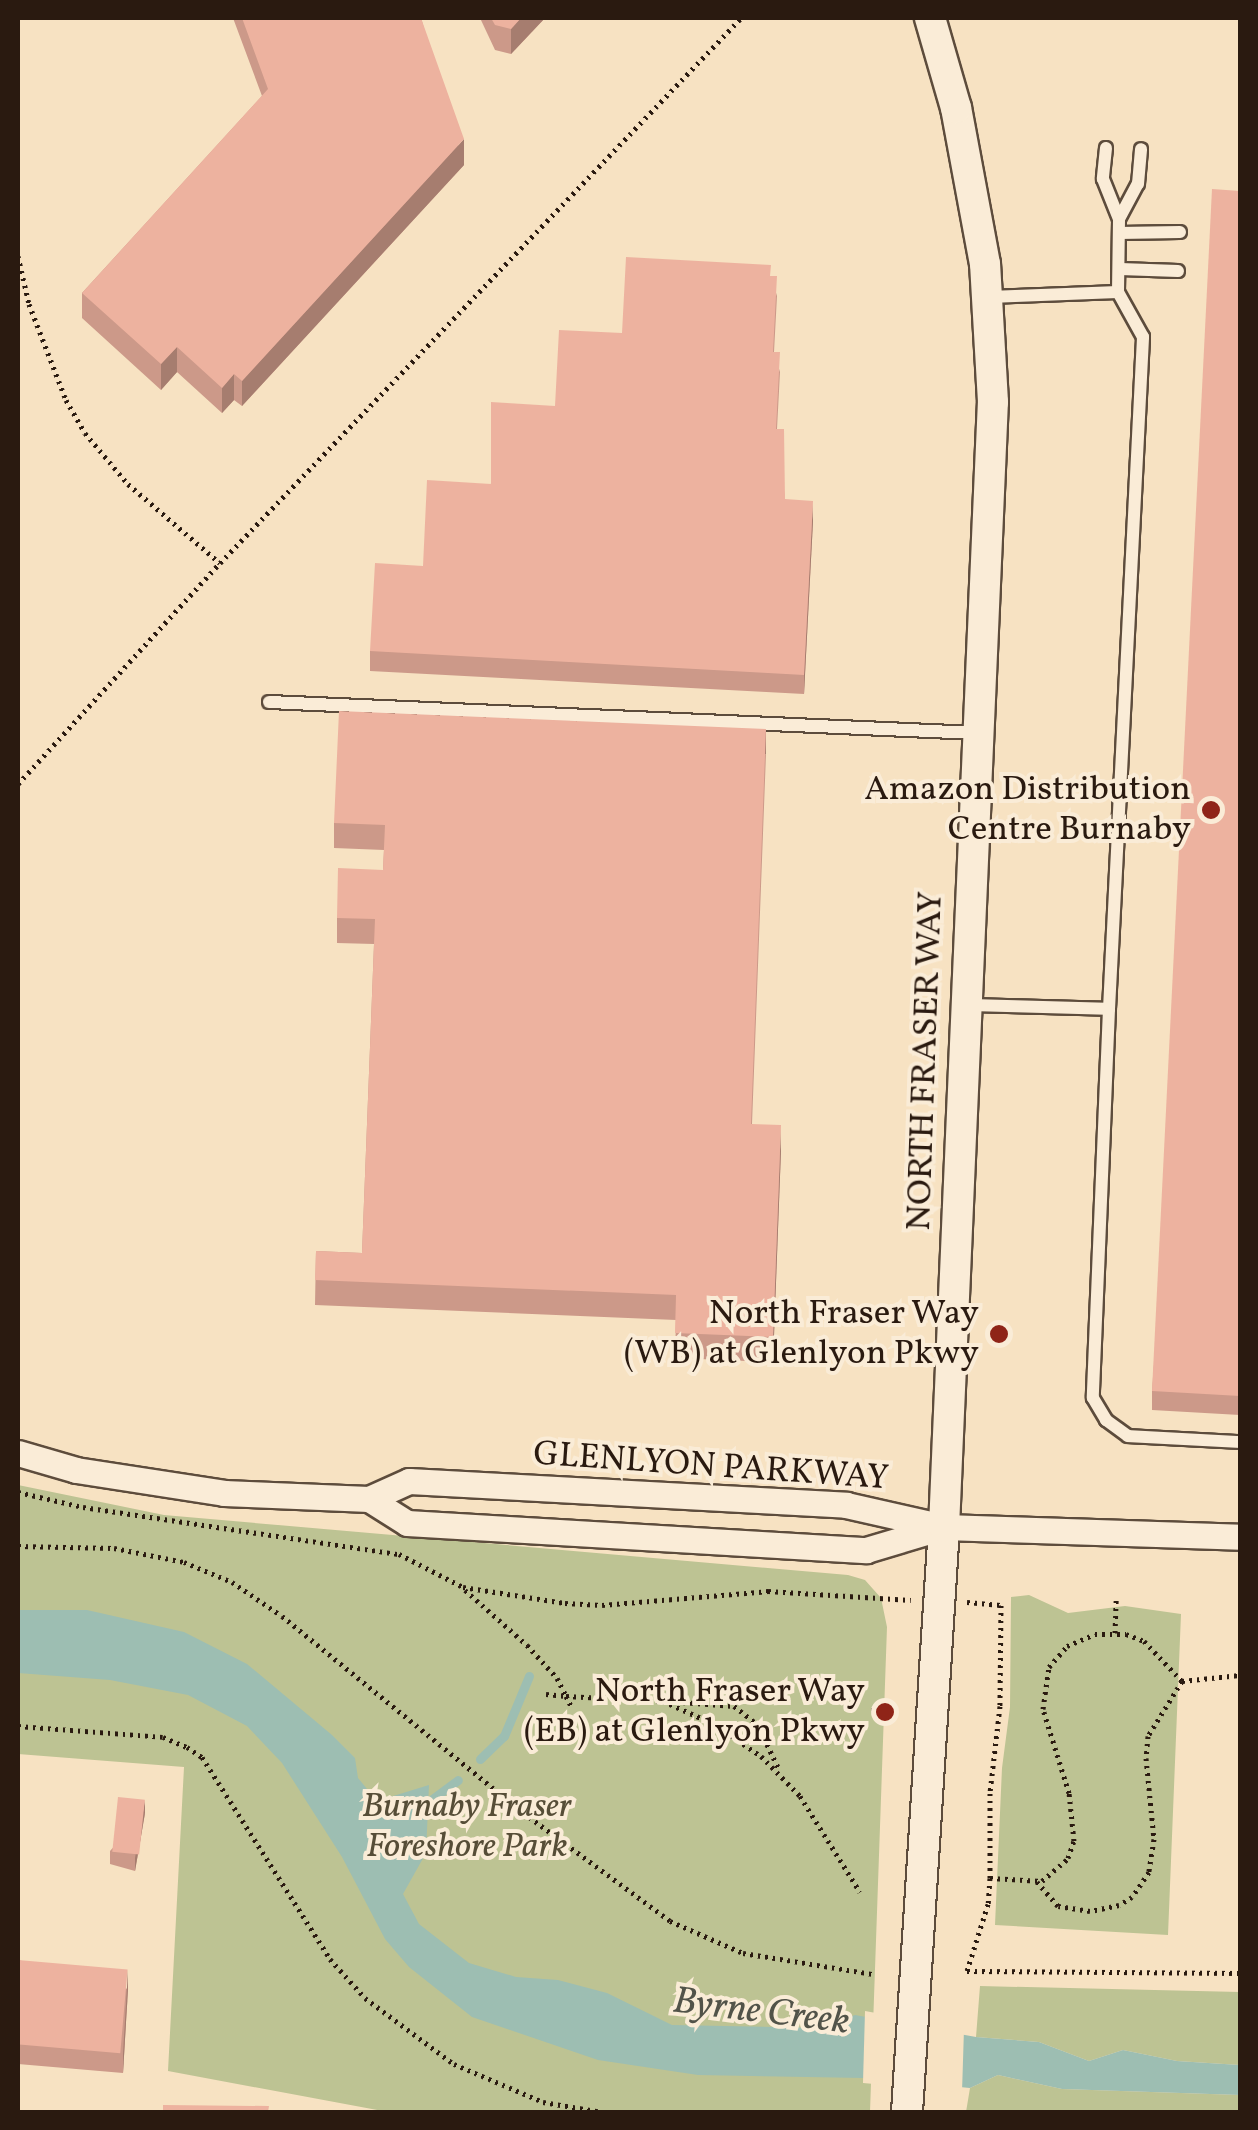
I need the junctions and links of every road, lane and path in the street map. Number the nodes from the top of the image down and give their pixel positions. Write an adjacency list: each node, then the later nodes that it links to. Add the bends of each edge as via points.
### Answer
1 (740, 18): 12 (path)
2 (930, 18): 11 (street, NORTH FRASER WAY, via 956,108)
3 (1106, 148): 5 (lane, via 1104,179)
4 (1141, 148): 5 (lane, via 1138,184)
5 (1119, 226): 6 (lane); 8 (lane)
6 (1180, 232)
7 (18, 256): 12 (path, via 30,304 84,434 128,484)
8 (1120, 270): 9 (lane); 10 (lane)
9 (1178, 270)
10 (1118, 292): 11 (lane); 17 (lane, via 1143,337)
11 (987, 297): 14 (street, NORTH FRASER WAY, via 993,402)
12 (220, 562): 15 (path)
13 (269, 702): 14 (lane)
14 (977, 732): 16 (street, NORTH FRASER WAY)
15 (18, 784)
16 (966, 1005): 17 (lane); 22 (street, NORTH FRASER WAY)
17 (1109, 1009): 18 (lane, via 1093,1398 1106,1420 1128,1436)
18 (1240, 1442)
19 (18, 1453): 21 (street, GLENLYON PARKWAY, via 76,1470 204,1490)
20 (18, 1492): 25 (path, via 399,1554)
21 (369, 1499): 22 (street, GLENLYON PARKWAY, via 409,1481 846,1505); 22 (street, GLENLYON PARKWAY, via 407,1524 866,1550)
22 (944, 1527): 23 (street); 46 (street, NORTH FRASER WAY)
23 (1240, 1536)
24 (18, 1546): 44 (path, via 114,1548 184,1562 232,1582 670,1921 743,1953)
25 (463, 1587): 26 (path, via 602,1605 768,1590); 33 (path, via 557,1678)
26 (881, 1598)
27 (1116, 1599): 29 (path)
28 (980, 1603): 40 (path, via 1001,1606)
29 (1115, 1633): 31 (path, via 1144,1641); 41 (path, via 1067,1646 1045,1678 1046,1723 1068,1793 1074,1841 1060,1868)
30 (1240, 1675): 31 (path)
31 (1182, 1681): 41 (path, via 1148,1736 1154,1839 1142,1886 1120,1905 1090,1911 1058,1906)
32 (546, 1694): 33 (path)
33 (566, 1696): 34 (path); 35 (path)
34 (663, 1701): 39 (path, via 712,1723); 39 (path, via 734,1706 757,1724)
35 (572, 1708)
36 (871, 1710): 37 (path)
37 (885, 1712)
38 (18, 1726): 45 (path, via 163,1737 187,1746 202,1757 330,1959 365,1998 454,2064 543,2102)
39 (778, 1770): 42 (path)
40 (990, 1878): 41 (path); 43 (path, via 968,1971)
41 (1037, 1882)
42 (860, 1892)
43 (1240, 1973)
44 (873, 1974)
45 (602, 2112)
46 (908, 2112)

